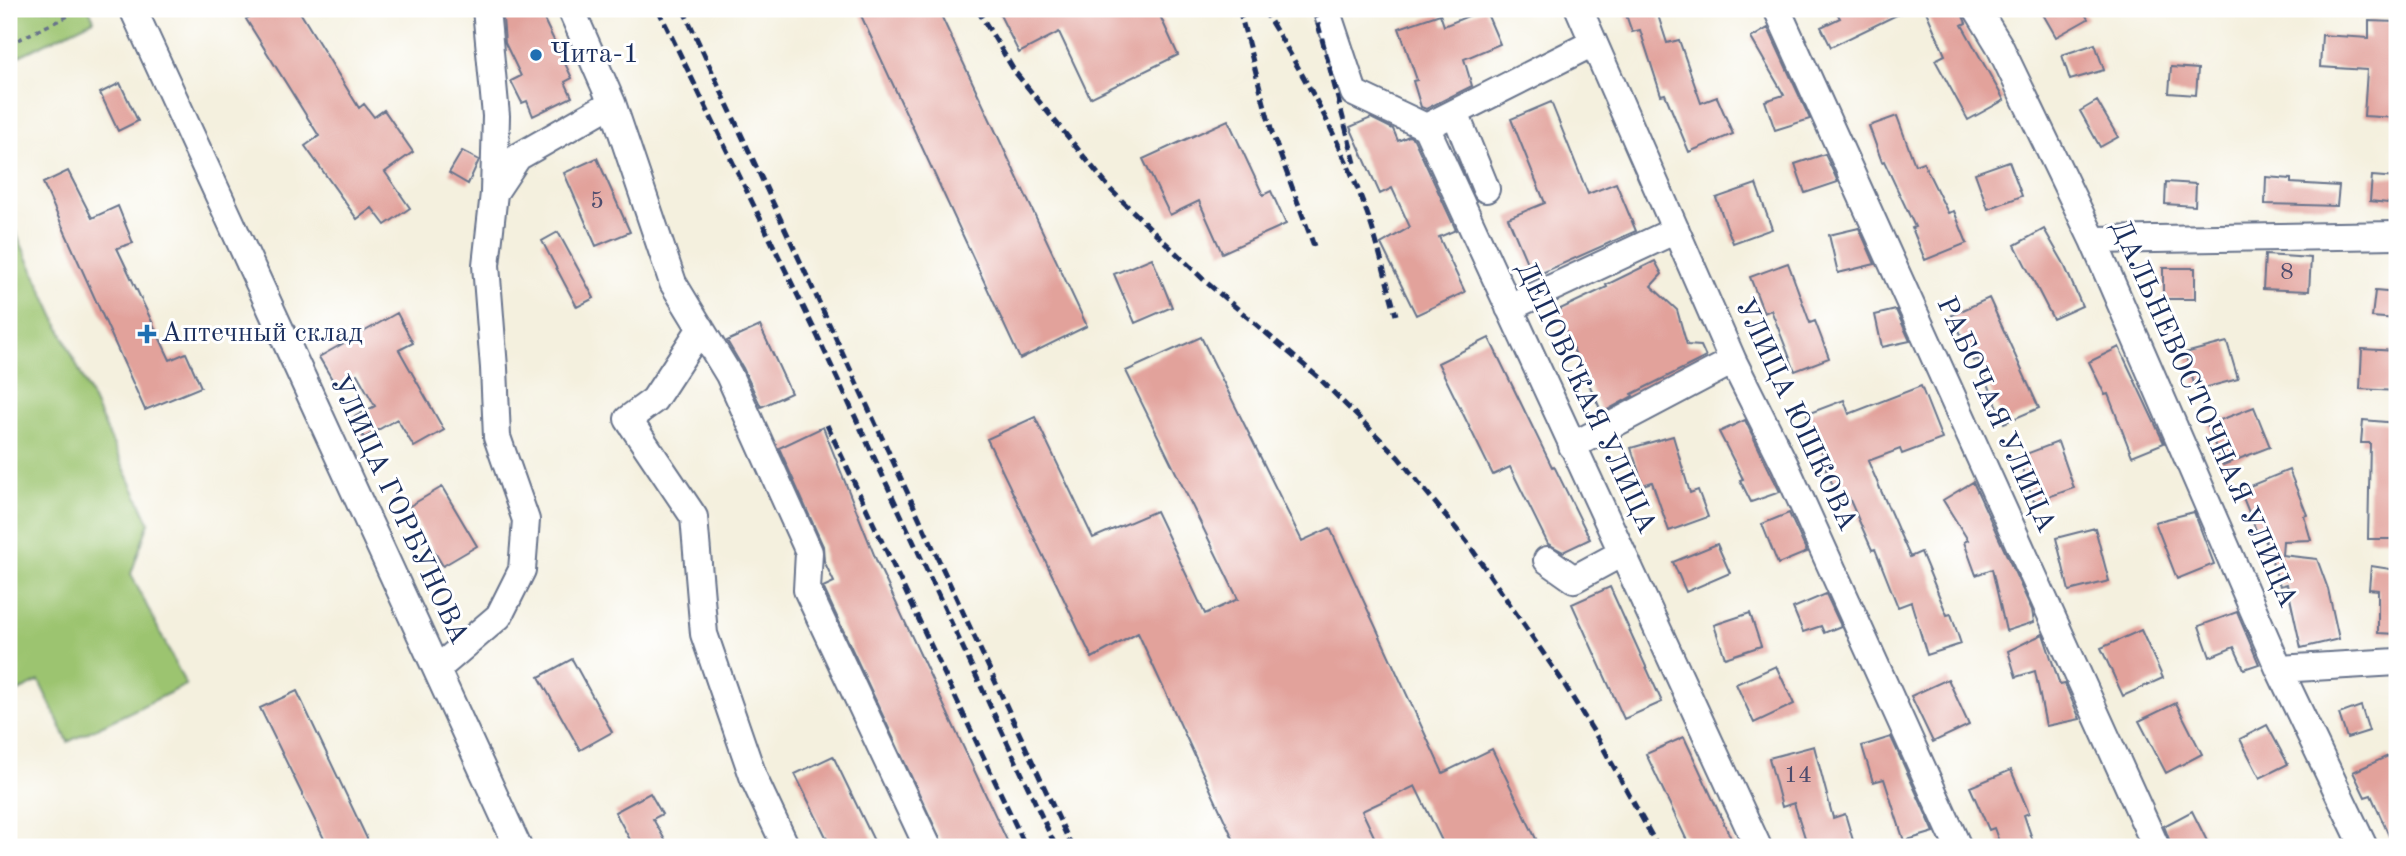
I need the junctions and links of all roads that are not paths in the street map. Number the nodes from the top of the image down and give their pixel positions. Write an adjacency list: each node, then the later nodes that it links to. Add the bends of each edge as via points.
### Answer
1 (134, 9): 26 (street, УЛИЦА ГОРБУНОВА)
2 (486, 9): 15 (street, via 496,116)
3 (571, 9): 11 (street)
4 (1326, 9): 13 (street, via 1354,93)
5 (1579, 9): 9 (street, УЛИЦА ЮШКОВА)
6 (1777, 9): 33 (street, РАБОЧАЯ УЛИЦА)
7 (1977, 9): 10 (street, ДАЛЬНЕВОСТОЧНАЯ УЛИЦА)
8 (2000, 9): 10 (street)
9 (1593, 43): 12 (street); 16 (street, УЛИЦА ЮШКОВА)
10 (1999, 46): 18 (street, ДАЛЬНЕВОСТОЧНАЯ УЛИЦА)
11 (612, 103): 15 (street, via 518,157); 20 (street, via 673,283)
12 (1455, 113): 13 (street); 14 (street)
13 (1426, 127): 19 (street, ДЕПОВСКАЯ УЛИЦА)
14 (1486, 189)
15 (494, 193): 26 (street, via 486,265 497,438 526,520 522,570 499,617)
16 (1676, 230): 19 (street); 21 (street, УЛИЦА ЮШКОВА)
17 (2397, 235): 18 (street)
18 (2093, 240): 27 (street, ДАЛЬНЕВОСТОЧНАЯ УЛИЦА)
19 (1510, 308): 22 (street, ДЕПОВСКАЯ УЛИЦА)
20 (701, 327): 29 (street, via 654,400 628,419 694,517 704,634 754,779); 30 (street, via 729,375 804,539 809,552 807,590)
21 (1733, 361): 22 (street); 32 (street, УЛИЦА ЮШКОВА)
22 (1573, 446): 23 (street, ДЕПОВСКАЯ УЛИЦА)
23 (1622, 553): 24 (street, via 1574,579); 31 (street, ДЕПОВСКАЯ УЛИЦА)
24 (1547, 561)
25 (2397, 662): 27 (street)
26 (437, 669): 28 (street, УЛИЦА ГОРБУНОВА)
27 (2279, 669): 34 (street, ДАЛЬНЕВОСТОЧНАЯ УЛИЦА)
28 (518, 847)
29 (786, 847)
30 (928, 847)
31 (1758, 847)
32 (1958, 847)
33 (2156, 847)
34 (2364, 847)

